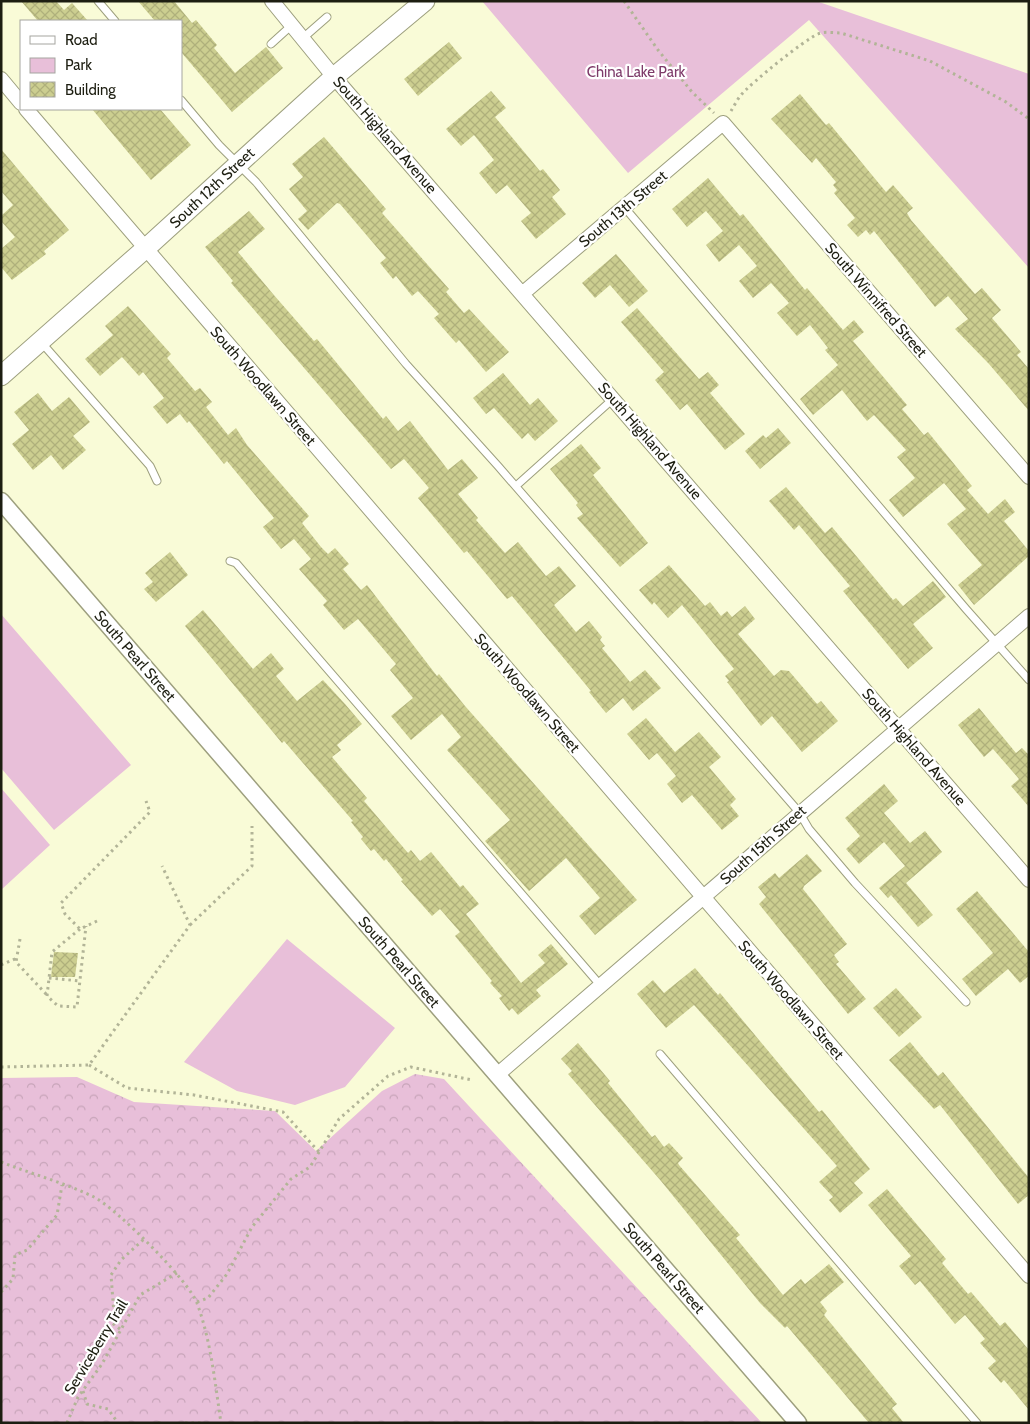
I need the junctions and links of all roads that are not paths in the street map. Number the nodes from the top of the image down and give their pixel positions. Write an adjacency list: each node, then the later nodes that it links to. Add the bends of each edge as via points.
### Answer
1 (98, 1): 5 (lane)
2 (272, 1): 6 (street, South Highland Avenue)
3 (426, 1): 9 (main road, South 12th Street)
4 (327, 17): 7 (lane)
5 (114, 20)
6 (292, 26): 7 (street, South Highland Avenue); 8 (lane)
7 (303, 38): 9 (street, South Highland Avenue)
8 (271, 44)
9 (334, 77): 15 (main road, South 12th Street); 18 (street, South Highland Avenue)
10 (1, 79): 12 (street)
11 (182, 101): 15 (lane)
12 (20, 102)
13 (27, 110): 17 (street, South Woodlawn Street)
14 (723, 123): 16 (street, South 13th Street); 22 (street, South Winnifred Street)
15 (238, 164): 17 (main road, South 12th Street); 24 (lane, via 406,364)
16 (625, 208): 18 (street, South 13th Street); 28 (lane)
17 (145, 249): 19 (main road, South 12th Street); 33 (street, South Woodlawn Street)
18 (522, 294): 21 (street, South Highland Avenue)
19 (41, 342): 20 (main road, South 12th Street); 23 (lane, via 150,466)
20 (1, 376)
21 (613, 399): 24 (lane); 30 (street, South Highland Avenue)
22 (1029, 477)
23 (157, 481)
24 (516, 486): 31 (lane)
25 (1, 502): 37 (street, South Pearl Street)
26 (230, 561): 34 (lane, via 236,563 302,638)
27 (1029, 616): 28 (street, South 15th Street)
28 (997, 643): 29 (lane); 30 (street, South 15th Street)
29 (1029, 680)
30 (897, 728): 31 (street, South 15th Street); 32 (street, South Highland Avenue)
31 (799, 812): 33 (street, South 15th Street); 35 (lane, via 809,829 855,883)
32 (1029, 880)
33 (703, 898): 34 (street, South 15th Street); 38 (street, South Woodlawn Street)
34 (601, 986): 37 (street, South 15th Street)
35 (966, 1002)
36 (660, 1054): 40 (lane)
37 (497, 1076): 39 (street, South Pearl Street)
38 (1029, 1276)
39 (798, 1423)
40 (977, 1423)

